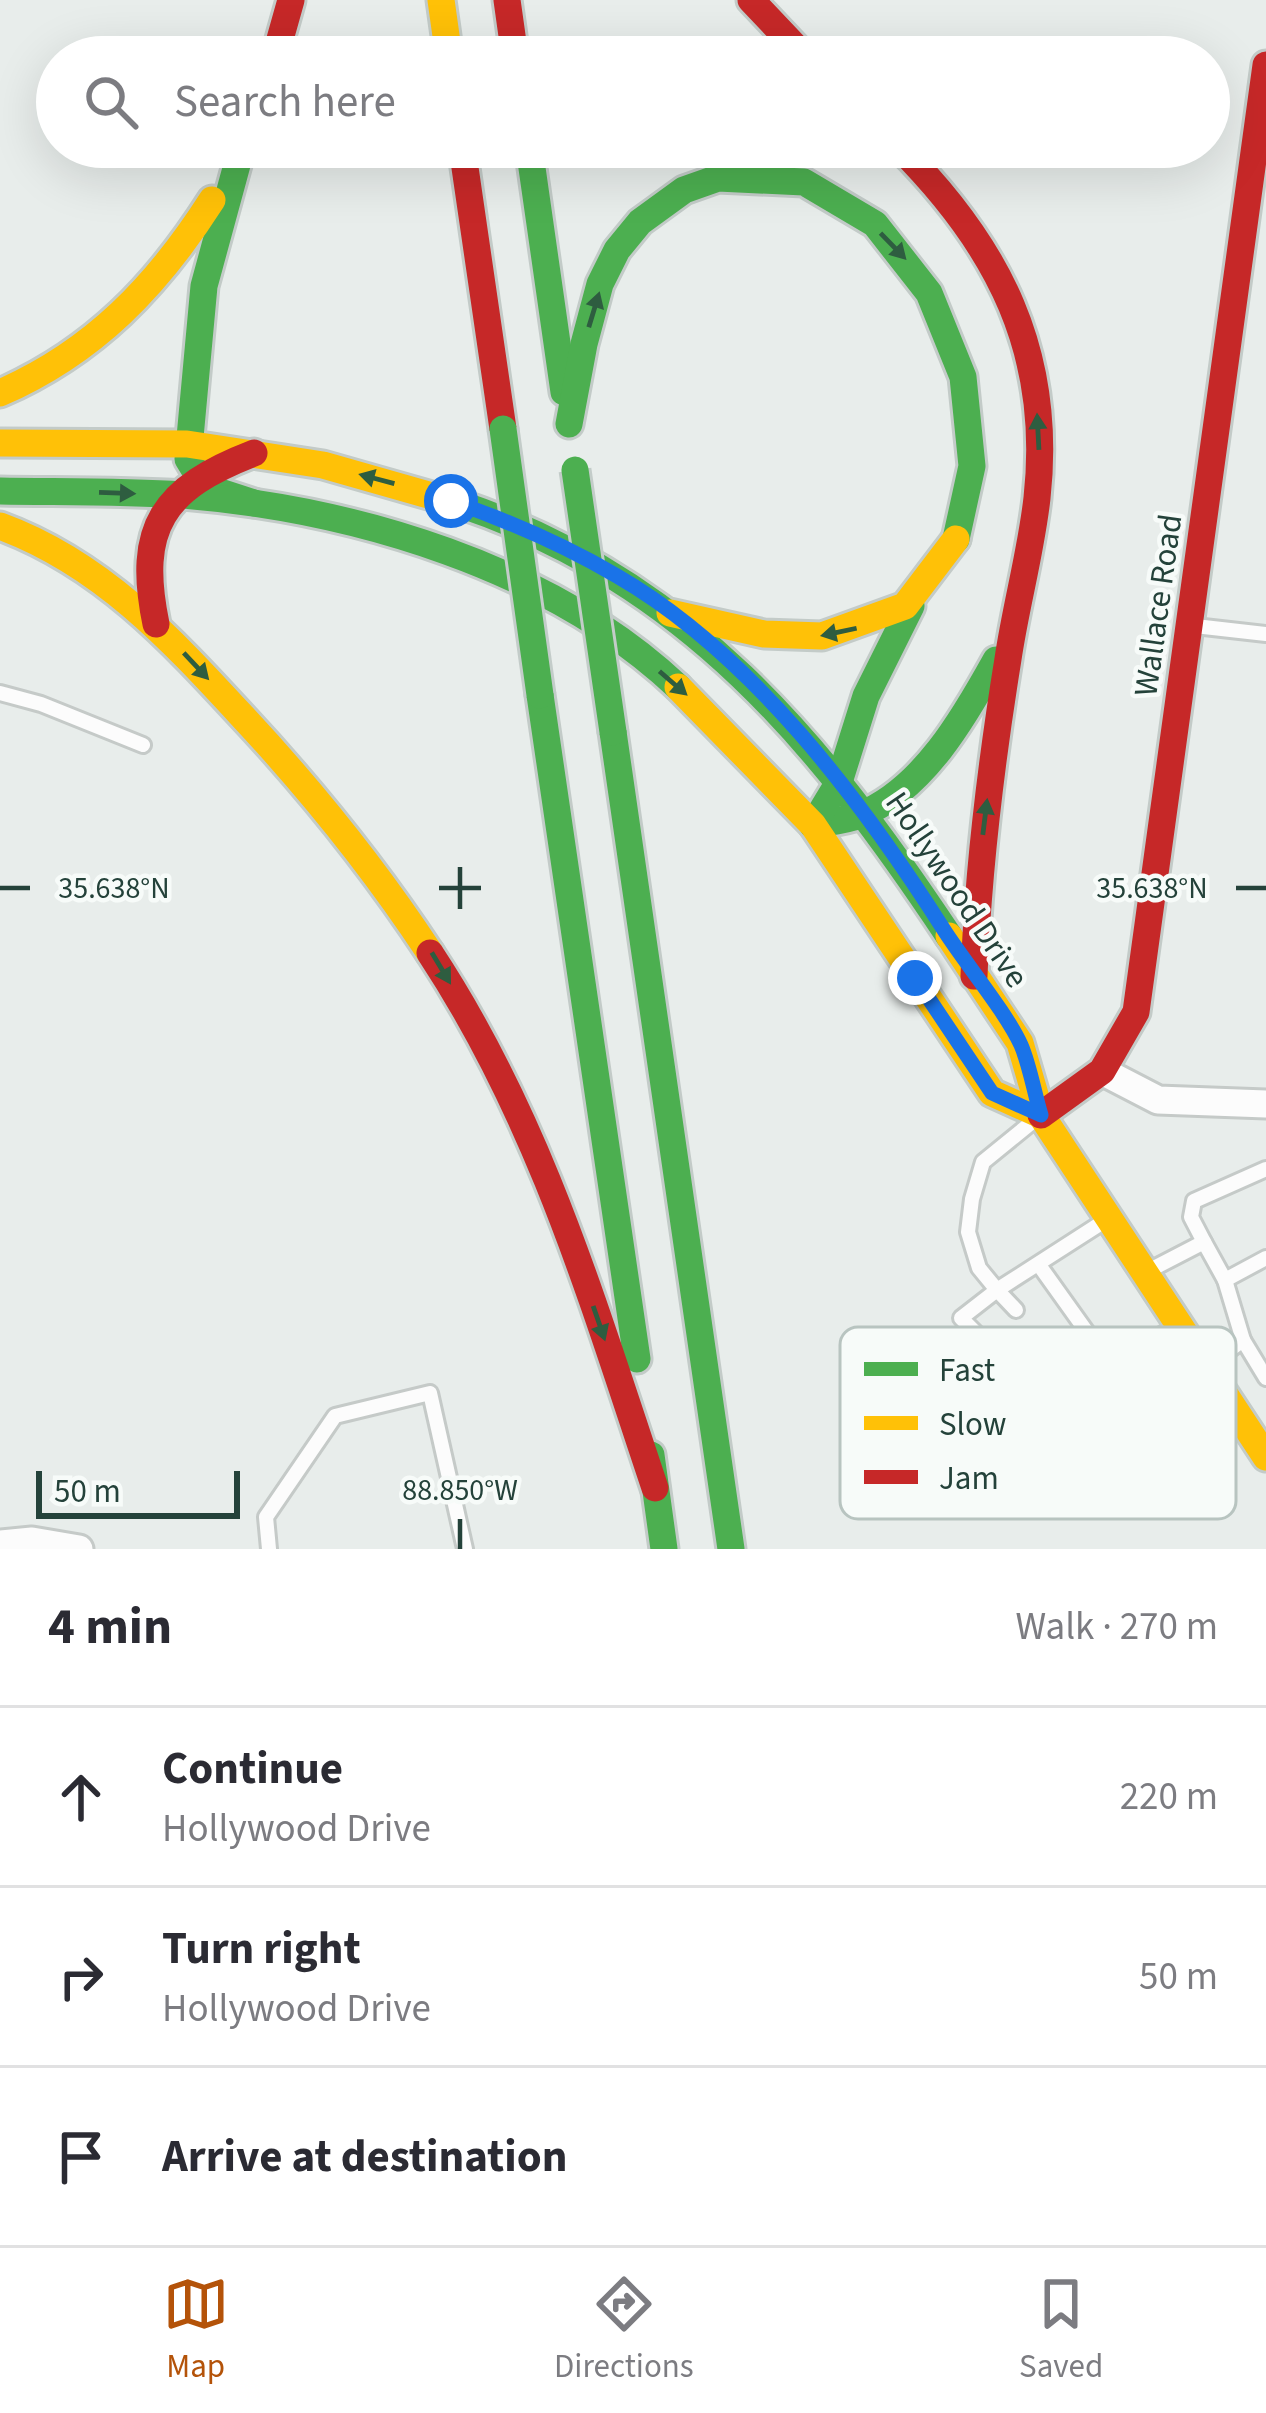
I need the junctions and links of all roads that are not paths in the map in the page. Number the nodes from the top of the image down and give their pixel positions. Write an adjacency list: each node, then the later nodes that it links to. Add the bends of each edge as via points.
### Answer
1 (291, 0): 5 (main road)
2 (441, 0): 6 (main road)
3 (507, 0): 7 (main road)
4 (751, 0): 8 (main road)
5 (281, 36)
6 (446, 36)
7 (512, 36)
8 (786, 36)
9 (1266, 65): 26 (main road, Wallace Road, via 1244,276)
10 (230, 168): 15 (main road, via 183,249 108,332)
11 (236, 168): 18 (main road, via 205,286)
12 (465, 168): 56 (main road, bridge)
13 (532, 168): 16 (main road)
14 (920, 168): 27 (main road, one-way to 14, via 1037,492 1040,432 1028,356 979,238)
15 (0, 393)
16 (569, 424): 23 (main road, one-way to 23, via 607,268 631,229 701,182 741,173 820,188 896,245 928,288 970,402 967,505 935,579); 62 (main road, bridge)
17 (0, 443): 18 (main road, Hollywood Drive)
18 (188, 444): 19 (main road, Hollywood Drive); 20 (main road)
19 (254, 453): 20 (main road); 24 (main road, Hollywood Drive, one-way to 19, via 518,524 398,484)
20 (187, 487): 21 (main road, one-way to 20); 25 (main road, via 150,546); 33 (main road, Hollywood Drive, one-way to 33, via 350,522 507,573 667,677)
21 (0, 491)
22 (0, 526): 25 (main road, via 62,553)
23 (911, 606): 24 (main road, one-way to 24, via 824,636 769,637); 31 (main road, via 866,696)
24 (670, 613): 31 (main road, Hollywood Drive, via 742,674)
25 (156, 624): 56 (main road, one-way to 56, via 352,842 486,1045 550,1179)
26 (1190, 625): 28 (lane); 35 (main road, Wallace Road, via 1136,1012)
27 (1011, 632): 32 (main road, via 952,730 905,784); 34 (main road, one-way to 27, via 976,883)
28 (1266, 634)
29 (0, 693): 30 (lane)
30 (143, 745)
31 (839, 782): 32 (main road, Hollywood Drive); 33 (main road)
32 (864, 814): 33 (main road); 34 (main road, Hollywood Drive)
33 (813, 825): 37 (main road, Hollywood Drive, via 992,1093)
34 (974, 976): 37 (main road, Hollywood Drive, via 1020,1043)
35 (1102, 1071): 36 (street, via 1158,1100); 37 (main road, Wallace Road)
36 (1266, 1104)
37 (1041, 1115): 39 (main road, Hollywood Drive); 45 (lane, via 982,1162 972,1199 968,1232 979,1268)
38 (1266, 1169): 40 (lane, via 1194,1201 1191,1217)
39 (1108, 1218): 42 (lane); 43 (main road, Hollywood Drive)
40 (1204, 1243): 43 (lane); 44 (lane)
41 (1266, 1258): 44 (lane)
42 (1039, 1265): 45 (lane); 49 (lane)
43 (1145, 1272): 47 (main road, Hollywood Drive)
44 (1225, 1280): 51 (lane)
45 (997, 1291): 46 (lane); 48 (lane, via 962,1318)
46 (1016, 1310)
47 (1179, 1325): 50 (lane)
48 (971, 1327)
49 (1083, 1327)
50 (1175, 1327)
51 (1243, 1340): 52 (lane); 53 (lane)
52 (1236, 1345)
53 (1266, 1378)
54 (1236, 1411): 55 (main road, Hollywood Drive)
55 (1266, 1457)
56 (655, 1488): 61 (main road)
57 (0, 1544): 58 (street)
58 (79, 1549)
59 (269, 1549): 60 (lane, via 266,1517 335,1415 430,1393)
60 (464, 1549)
61 (664, 1549)
62 (731, 1549)

